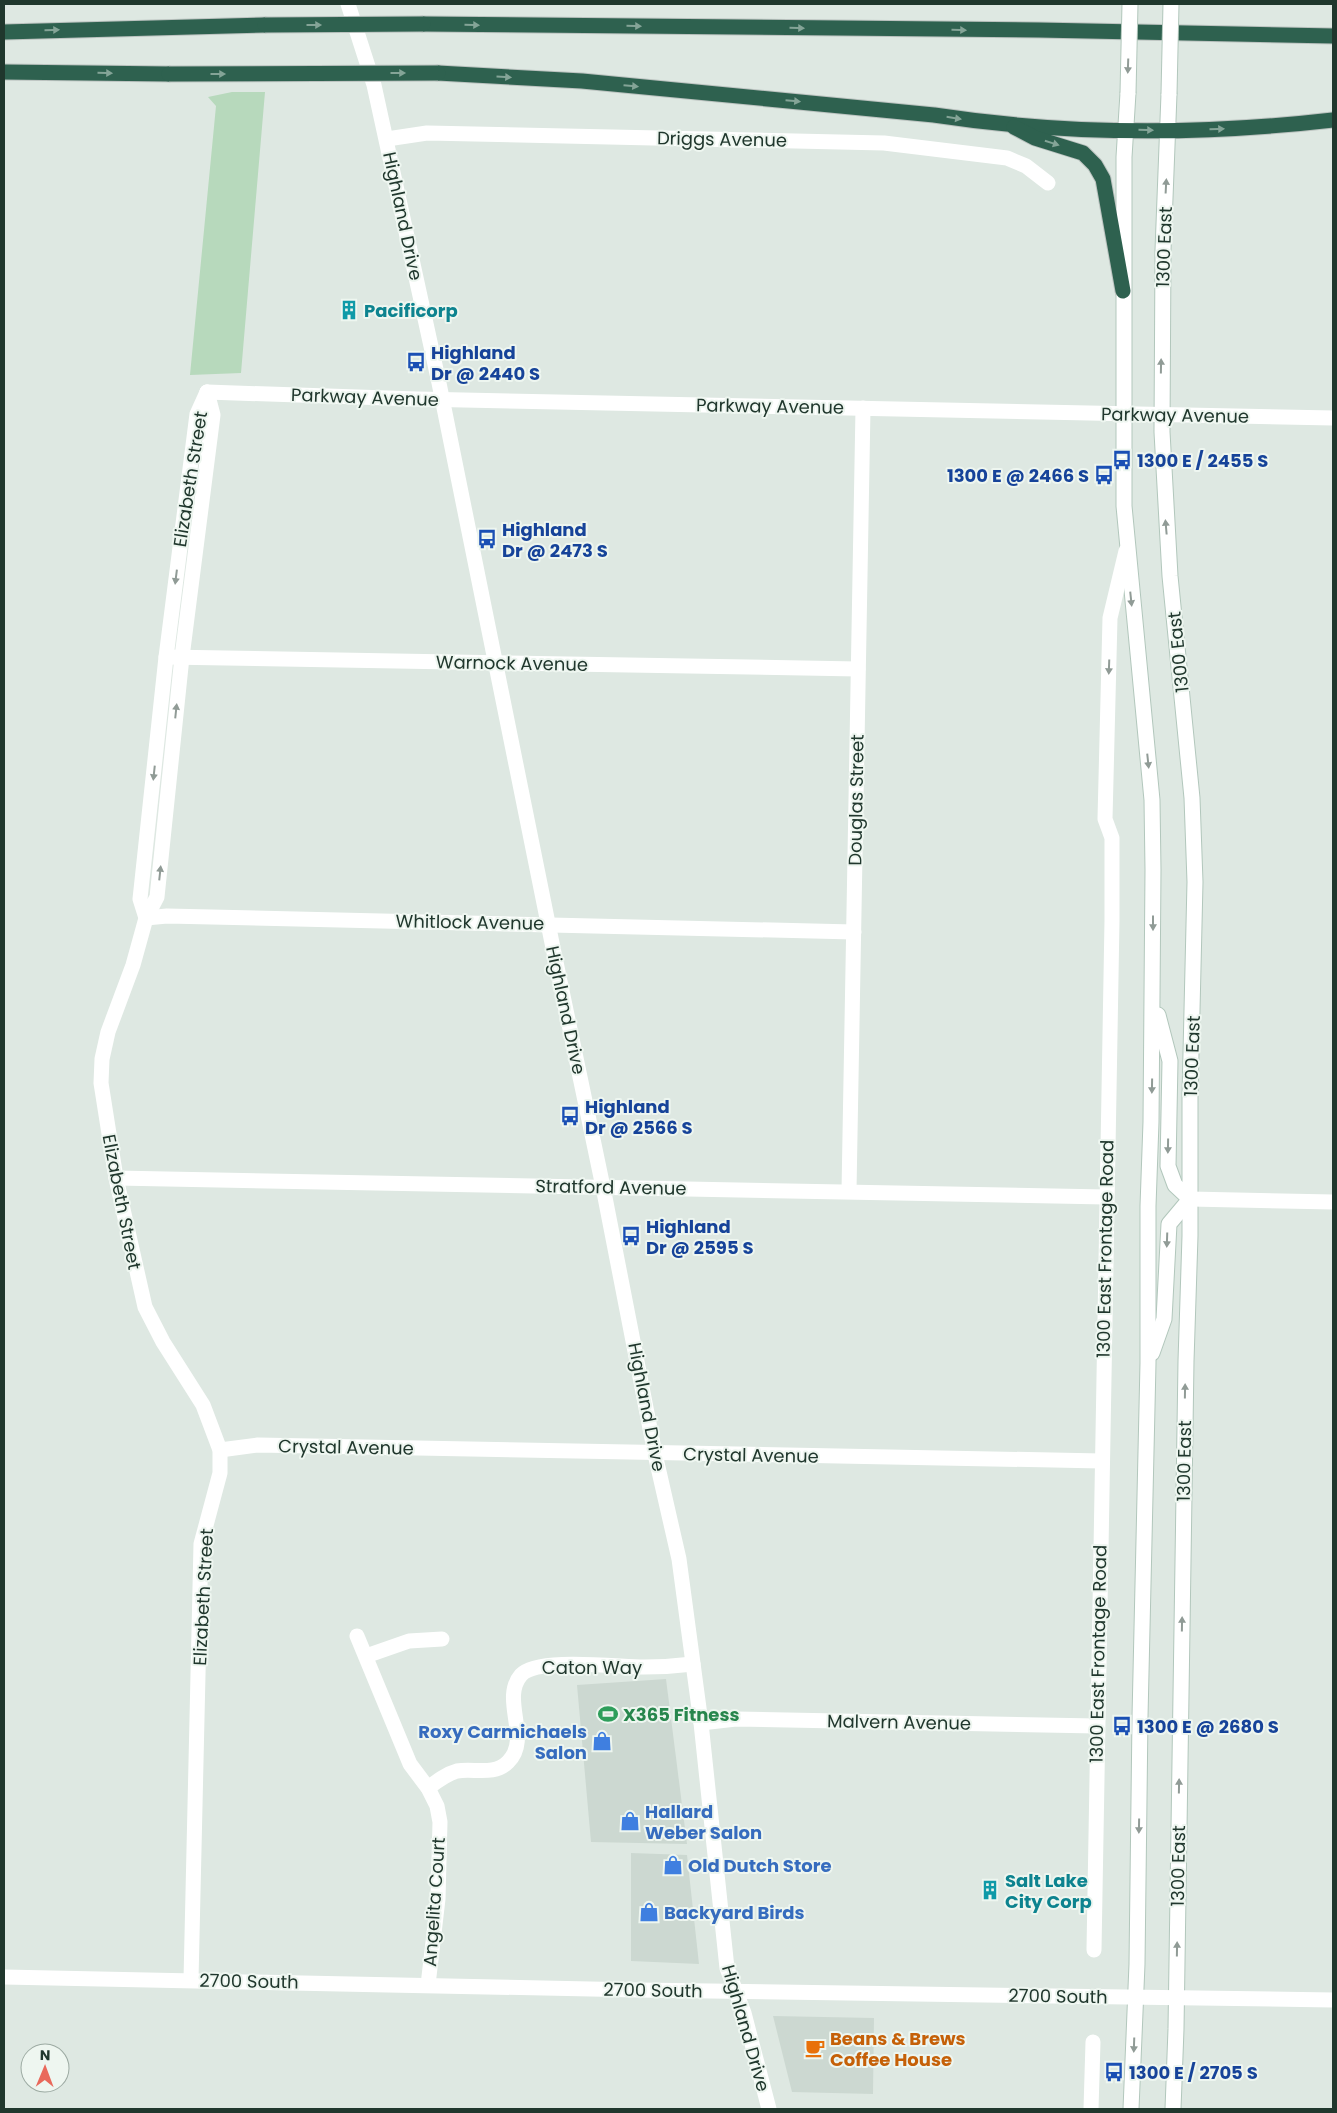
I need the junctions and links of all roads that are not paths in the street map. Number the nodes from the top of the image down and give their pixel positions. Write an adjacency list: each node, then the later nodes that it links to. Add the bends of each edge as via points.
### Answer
1 (348, 4): 11 (street, Highland Drive, via 366,56)
2 (1130, 4): 9 (street, one-way to 9, bridge)
3 (1171, 4): 10 (street, 1300 East, bridge)
4 (4, 32): 5 (highway, one-way to 5, bridge, via 423,24)
5 (1333, 36)
6 (4, 72): 8 (highway, one-way to 8, bridge, via 438,73 582,81)
7 (1333, 120): 10 (highway, one-way to 7, via 1272,127)
8 (1008, 124): 9 (highway); 13 (highway, one-way to 13, via 1035,138 1084,154 1095,165 1102,179)
9 (1125, 130): 10 (highway, one-way to 10); 13 (street)
10 (1168, 130): 18 (street, 1300 East, one-way to 10)
11 (386, 139): 12 (street, Driggs Avenue, via 427,133 884,143 1007,158 1026,166); 15 (street, Highland Drive)
12 (1048, 183)
13 (1123, 291): 17 (street)
14 (207, 392): 15 (street, Parkway Avenue); 21 (street, Elizabeth Street, one-way to 21, via 197,414); 22 (street, Elizabeth Street, via 213,415)
15 (442, 399): 16 (street, Parkway Avenue); 23 (street, Highland Drive)
16 (863, 408): 17 (street, Parkway Avenue); 24 (street, Douglas Street)
17 (1122, 414): 18 (street, Parkway Avenue); 20 (street)
18 (1161, 415): 19 (street, Parkway Avenue); 33 (street, 1300 East, one-way to 18, via 1195,882 1192,798 1170,576)
19 (1333, 418)
20 (1126, 551): 28 (street, one-way to 28, via 1152,800); 32 (street, 1300 East Frontage Road, one-way to 32, via 1110,618 1105,819 1112,838 1112,920)
21 (166, 657): 22 (street, Warnock Avenue); 25 (street, Elizabeth Street, one-way to 25, via 140,899)
22 (182, 657): 23 (street, Warnock Avenue); 25 (street, Elizabeth Street, one-way to 22, via 157,897)
23 (496, 663): 24 (street, Warnock Avenue); 26 (street, Highland Drive)
24 (858, 669): 27 (street, Douglas Street)
25 (146, 918): 26 (street, Whitlock Avenue); 29 (street, Elizabeth Street, via 102,1059 102,1095)
26 (548, 924): 27 (street, Whitlock Avenue); 30 (street, Highland Drive)
27 (854, 932): 31 (street, Douglas Street)
28 (1152, 994): 33 (street, one-way to 33, via 1170,1061 1168,1166 1175,1185); 35 (street, one-way to 35)
29 (116, 1178): 30 (street, Stratford Avenue); 36 (street, Elizabeth Street, via 145,1307 203,1405)
30 (604, 1187): 31 (street, Stratford Avenue); 37 (street, Highland Drive)
31 (850, 1192): 32 (street, Stratford Avenue)
32 (1106, 1197): 38 (street, 1300 East Frontage Road)
33 (1190, 1199): 34 (street); 35 (street, one-way to 35, via 1169,1224 1164,1319); 52 (street, 1300 East, one-way to 33)
34 (1333, 1202)
35 (1148, 1363): 51 (street, one-way to 51)
36 (220, 1450): 37 (street, Crystal Avenue, via 258,1445); 48 (street, Elizabeth Street, via 220,1473 201,1544)
37 (656, 1454): 38 (street, Crystal Avenue); 42 (street, Highland Drive, via 679,1559)
38 (1102, 1461): 44 (street, 1300 East Frontage Road)
39 (357, 1636): 41 (street, Angelita Court)
40 (442, 1639): 41 (street, via 409,1641)
41 (366, 1656): 45 (street, Angelita Court, via 410,1764)
42 (693, 1664): 43 (street, Highland Drive); 45 (street, Caton Way, via 531,1668 521,1675 514,1689 517,1744 510,1761 495,1769 452,1773)
43 (701, 1723): 44 (street, Malvern Avenue, via 736,1719); 50 (street, Highland Drive, via 726,1968)
44 (1097, 1726): 46 (street, 1300 East Frontage Road)
45 (428, 1788): 49 (street, Angelita Court, via 440,1822 438,1899)
46 (1094, 1950)
47 (4, 1977): 48 (street, 2700 South)
48 (192, 1980): 49 (street, 2700 South)
49 (428, 1986): 50 (street, 2700 South)
50 (735, 1991): 51 (street, 2700 South); 55 (street, Highland Drive, via 744,2013)
51 (1135, 1997): 52 (street, 2700 South); 57 (street, one-way to 57)
52 (1176, 1998): 53 (street, 2700 South); 58 (street, 1300 East)
53 (1333, 2000)
54 (1094, 2042): 56 (street)
55 (768, 2109)
56 (1091, 2109)
57 (1131, 2109)
58 (1172, 2109)

